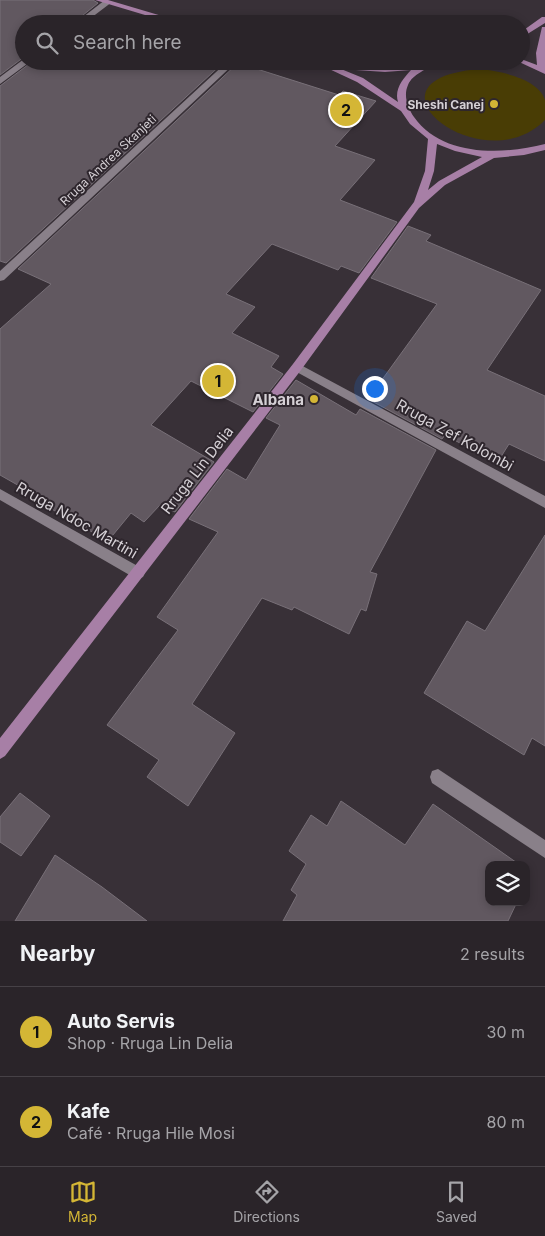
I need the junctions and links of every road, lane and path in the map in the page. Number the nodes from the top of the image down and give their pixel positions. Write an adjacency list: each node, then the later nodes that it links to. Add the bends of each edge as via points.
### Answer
1 (104, 1): 2 (street); 3 (main road)
2 (88, 15)
3 (153, 15)
4 (545, 19): 6 (main road)
5 (545, 29): 12 (main road, via 540,53)
6 (530, 30)
7 (530, 65): 12 (main road)
8 (15, 69): 13 (street)
9 (223, 70): 19 (street, Rruga Andrea Skanjeti)
10 (338, 70): 14 (main road, via 380,92)
11 (416, 70): 14 (main road, via 400,93)
12 (544, 70)
13 (0, 80)
14 (402, 109): 15 (main road, via 414,125)
15 (433, 139): 17 (main road, via 458,149); 18 (main road, Rruga Lin Delia, via 429,178)
16 (545, 147): 17 (main road, via 525,154)
17 (492, 155): 18 (main road, Rruga Lin Delia, via 442,183)
18 (416, 206): 20 (main road, Rruga Lin Delia)
19 (0, 277)
20 (297, 367): 22 (street, Rruga Zef Kolombi); 23 (main road, Rruga Lin Delia)
21 (0, 494): 23 (street, Rruga Ndoc Martini)
22 (545, 502)
23 (138, 573): 24 (main road, Rruga Lin Delia)
24 (0, 751)
25 (438, 777): 26 (street)
26 (545, 850)

